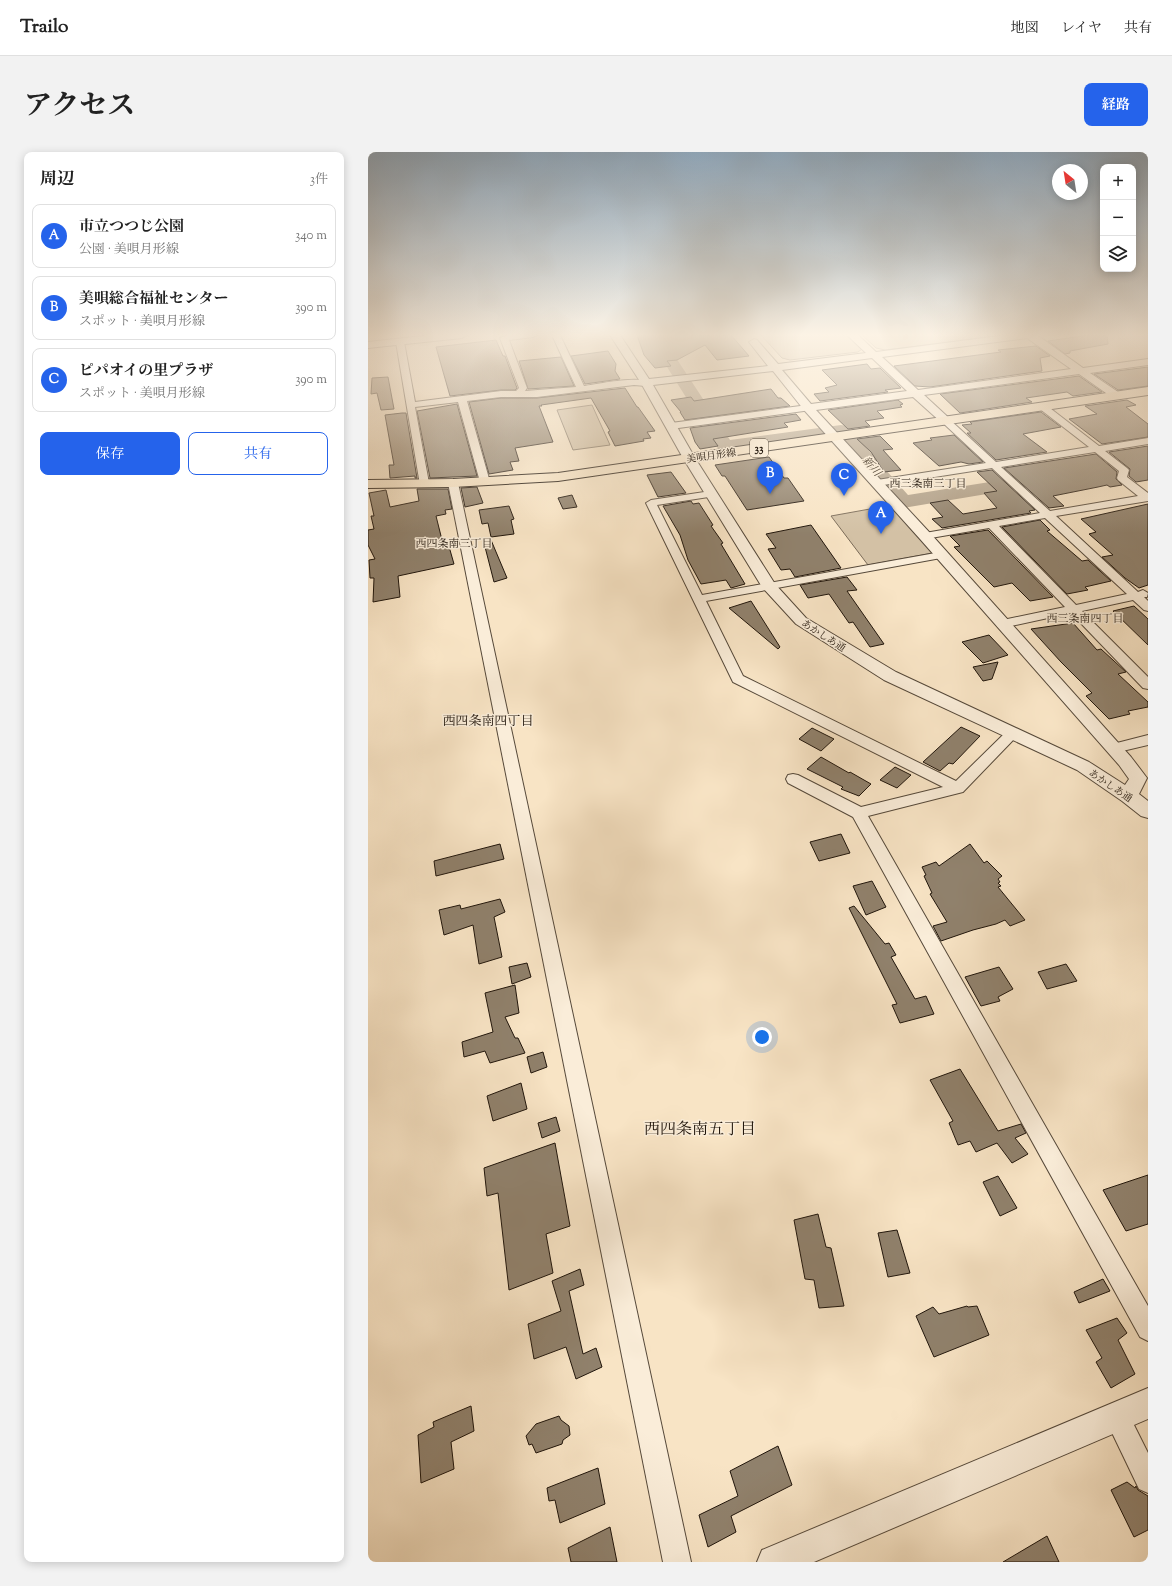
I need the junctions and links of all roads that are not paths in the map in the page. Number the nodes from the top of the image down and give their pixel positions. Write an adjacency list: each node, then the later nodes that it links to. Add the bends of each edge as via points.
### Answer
1 (410, 401): 9 (street)
2 (444, 401): 9 (street)
3 (462, 401): 19 (street)
4 (656, 401): 13 (street, あかしあ通)
5 (802, 401): 11 (street)
6 (865, 401): 11 (street)
7 (925, 401): 12 (street)
8 (1081, 401): 10 (main road, 美唄月形線 / 33)
9 (411, 404): 20 (street)
10 (1043, 406): 12 (main road, 美唄月形線 / 33); 16 (street)
11 (808, 408): 13 (street); 14 (street)
12 (946, 421): 14 (main road, 美唄月形線 / 33); 18 (street)
13 (671, 426): 17 (street, あかしあ通)
14 (835, 437): 17 (main road, 美唄月形線 / 33); 22 (street)
15 (1148, 441): 16 (street)
16 (1097, 449): 18 (street); 25 (street, via 1124,470 1122,478)
17 (689, 458): 19 (main road, 美唄月形線 / 33, via 558,477); 24 (street, あかしあ通)
18 (995, 465): 22 (street); 26 (street)
19 (485, 482): 21 (main road, 美唄月形線 / 33)
20 (424, 483): 21 (main road, 美唄月形線 / 33); 23 (main road, 美唄月形線 / 33)
21 (453, 483): 50 (street)
22 (877, 483): 28 (street)
23 (368, 484)
24 (711, 494): 30 (street, あかしあ通); 33 (street, via 651,503)
25 (1148, 498): 26 (street)
26 (1046, 514): 27 (street); 32 (street)
27 (991, 524): 28 (street); 35 (street)
28 (925, 536): 29 (street)
29 (941, 556): 30 (street); 36 (street)
30 (769, 587): 33 (street); 38 (street, あかしあ通, via 801,621 822,635 890,676)
31 (1148, 593): 32 (street)
32 (1135, 595): 34 (street); 35 (street)
33 (699, 599): 42 (street, via 738,679)
34 (1148, 607)
35 (1072, 609): 36 (street); 37 (street)
36 (1002, 624): 40 (street)
37 (1148, 685)
38 (1012, 734): 42 (street); 43 (street, あかしあ通, via 1083,766)
39 (1148, 740): 40 (street)
40 (1114, 748): 43 (street, via 1138,778)
41 (793, 779): 45 (street)
42 (958, 788): 45 (street)
43 (1128, 796): 44 (street, あかしあ通)
44 (1148, 811)
45 (859, 813): 46 (street)
46 (1148, 1329)
47 (1148, 1402): 48 (street)
48 (1116, 1416): 49 (street); 51 (street)
49 (1148, 1480)
50 (676, 1562)
51 (774, 1562)

